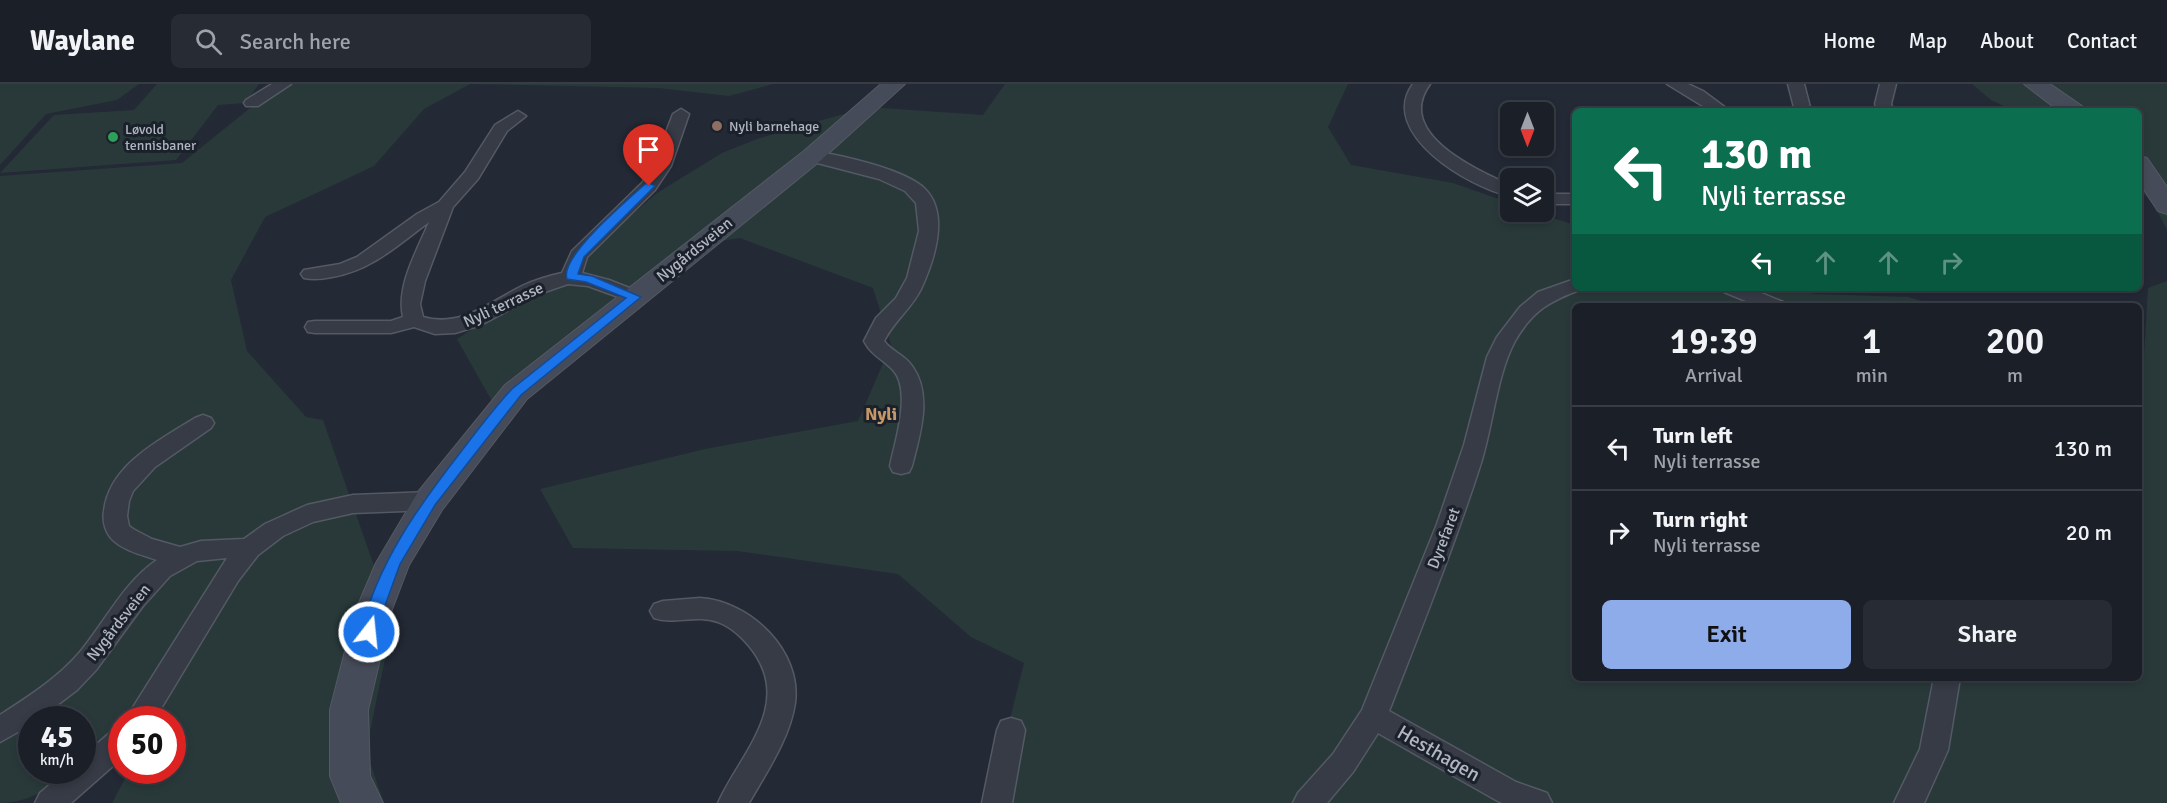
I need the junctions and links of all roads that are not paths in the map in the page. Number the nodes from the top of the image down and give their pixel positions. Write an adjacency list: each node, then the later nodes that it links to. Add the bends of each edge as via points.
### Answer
1 (283, 84): 8 (street)
2 (894, 84): 15 (main road, Nygårdsveien)
3 (1422, 84): 17 (street, via 1411,104 1422,134 1441,153)
4 (1675, 84): 9 (street)
5 (1796, 84): 10 (street)
6 (1888, 84): 11 (street)
7 (2035, 84): 12 (main road)
8 (252, 103)
9 (1718, 108)
10 (1802, 108)
11 (1885, 108)
12 (2070, 108)
13 (681, 114): 23 (street, via 662,166 649,186 579,255)
14 (518, 116): 20 (street, via 501,128 468,180)
15 (812, 156): 26 (main road, Nygårdsveien); 31 (street, via 900,182 919,192 924,201 928,221 921,267 904,301 884,322 874,341 878,350 903,368 911,380 912,414)
16 (2142, 168): 21 (main road)
17 (1500, 186)
18 (1554, 199): 19 (street)
19 (1572, 199)
20 (445, 206): 22 (street, via 430,212 363,262 342,270); 28 (street, via 415,281 410,304)
21 (2167, 206)
22 (311, 274)
23 (571, 278): 26 (street, Nyli terrasse, via 588,279); 28 (street, Nyli terrasse, via 541,286 463,324 442,329)
24 (1572, 286): 38 (street, Dyrefaret, via 1545,296 1527,311 1497,357 1475,445 1449,524)
25 (1738, 291): 27 (street)
26 (635, 297): 32 (main road, Nygårdsveien, via 516,392)
27 (1768, 303)
28 (414, 321): 29 (street, via 391,327)
29 (315, 327)
30 (203, 423): 34 (street, via 151,457 121,490 114,510 115,524 122,535)
31 (901, 466)
32 (430, 501): 33 (street, via 353,504 307,514); 43 (main road, Nygårdsveien, via 393,563 373,612 349,710 350,776)
33 (249, 548): 34 (street, Nygårdsveien, via 195,551); 37 (street)
34 (180, 557): 39 (street, Nygårdsveien, via 148,581 105,641 69,681)
35 (663, 611): 44 (street, via 721,611 739,619 769,651 781,680 782,703 769,742)
36 (1946, 681): 48 (street, via 1934,750)
37 (148, 706)
38 (1373, 716): 46 (street, Dyrefaret, via 1343,763); 47 (street, Hesthagen, via 1506,791)
39 (0, 730)
40 (1011, 730): 45 (street)
41 (108, 752): 42 (street)
42 (50, 803)
43 (363, 803)
44 (733, 803)
45 (997, 803)
46 (1308, 803)
47 (1537, 803)
48 (1909, 803)

